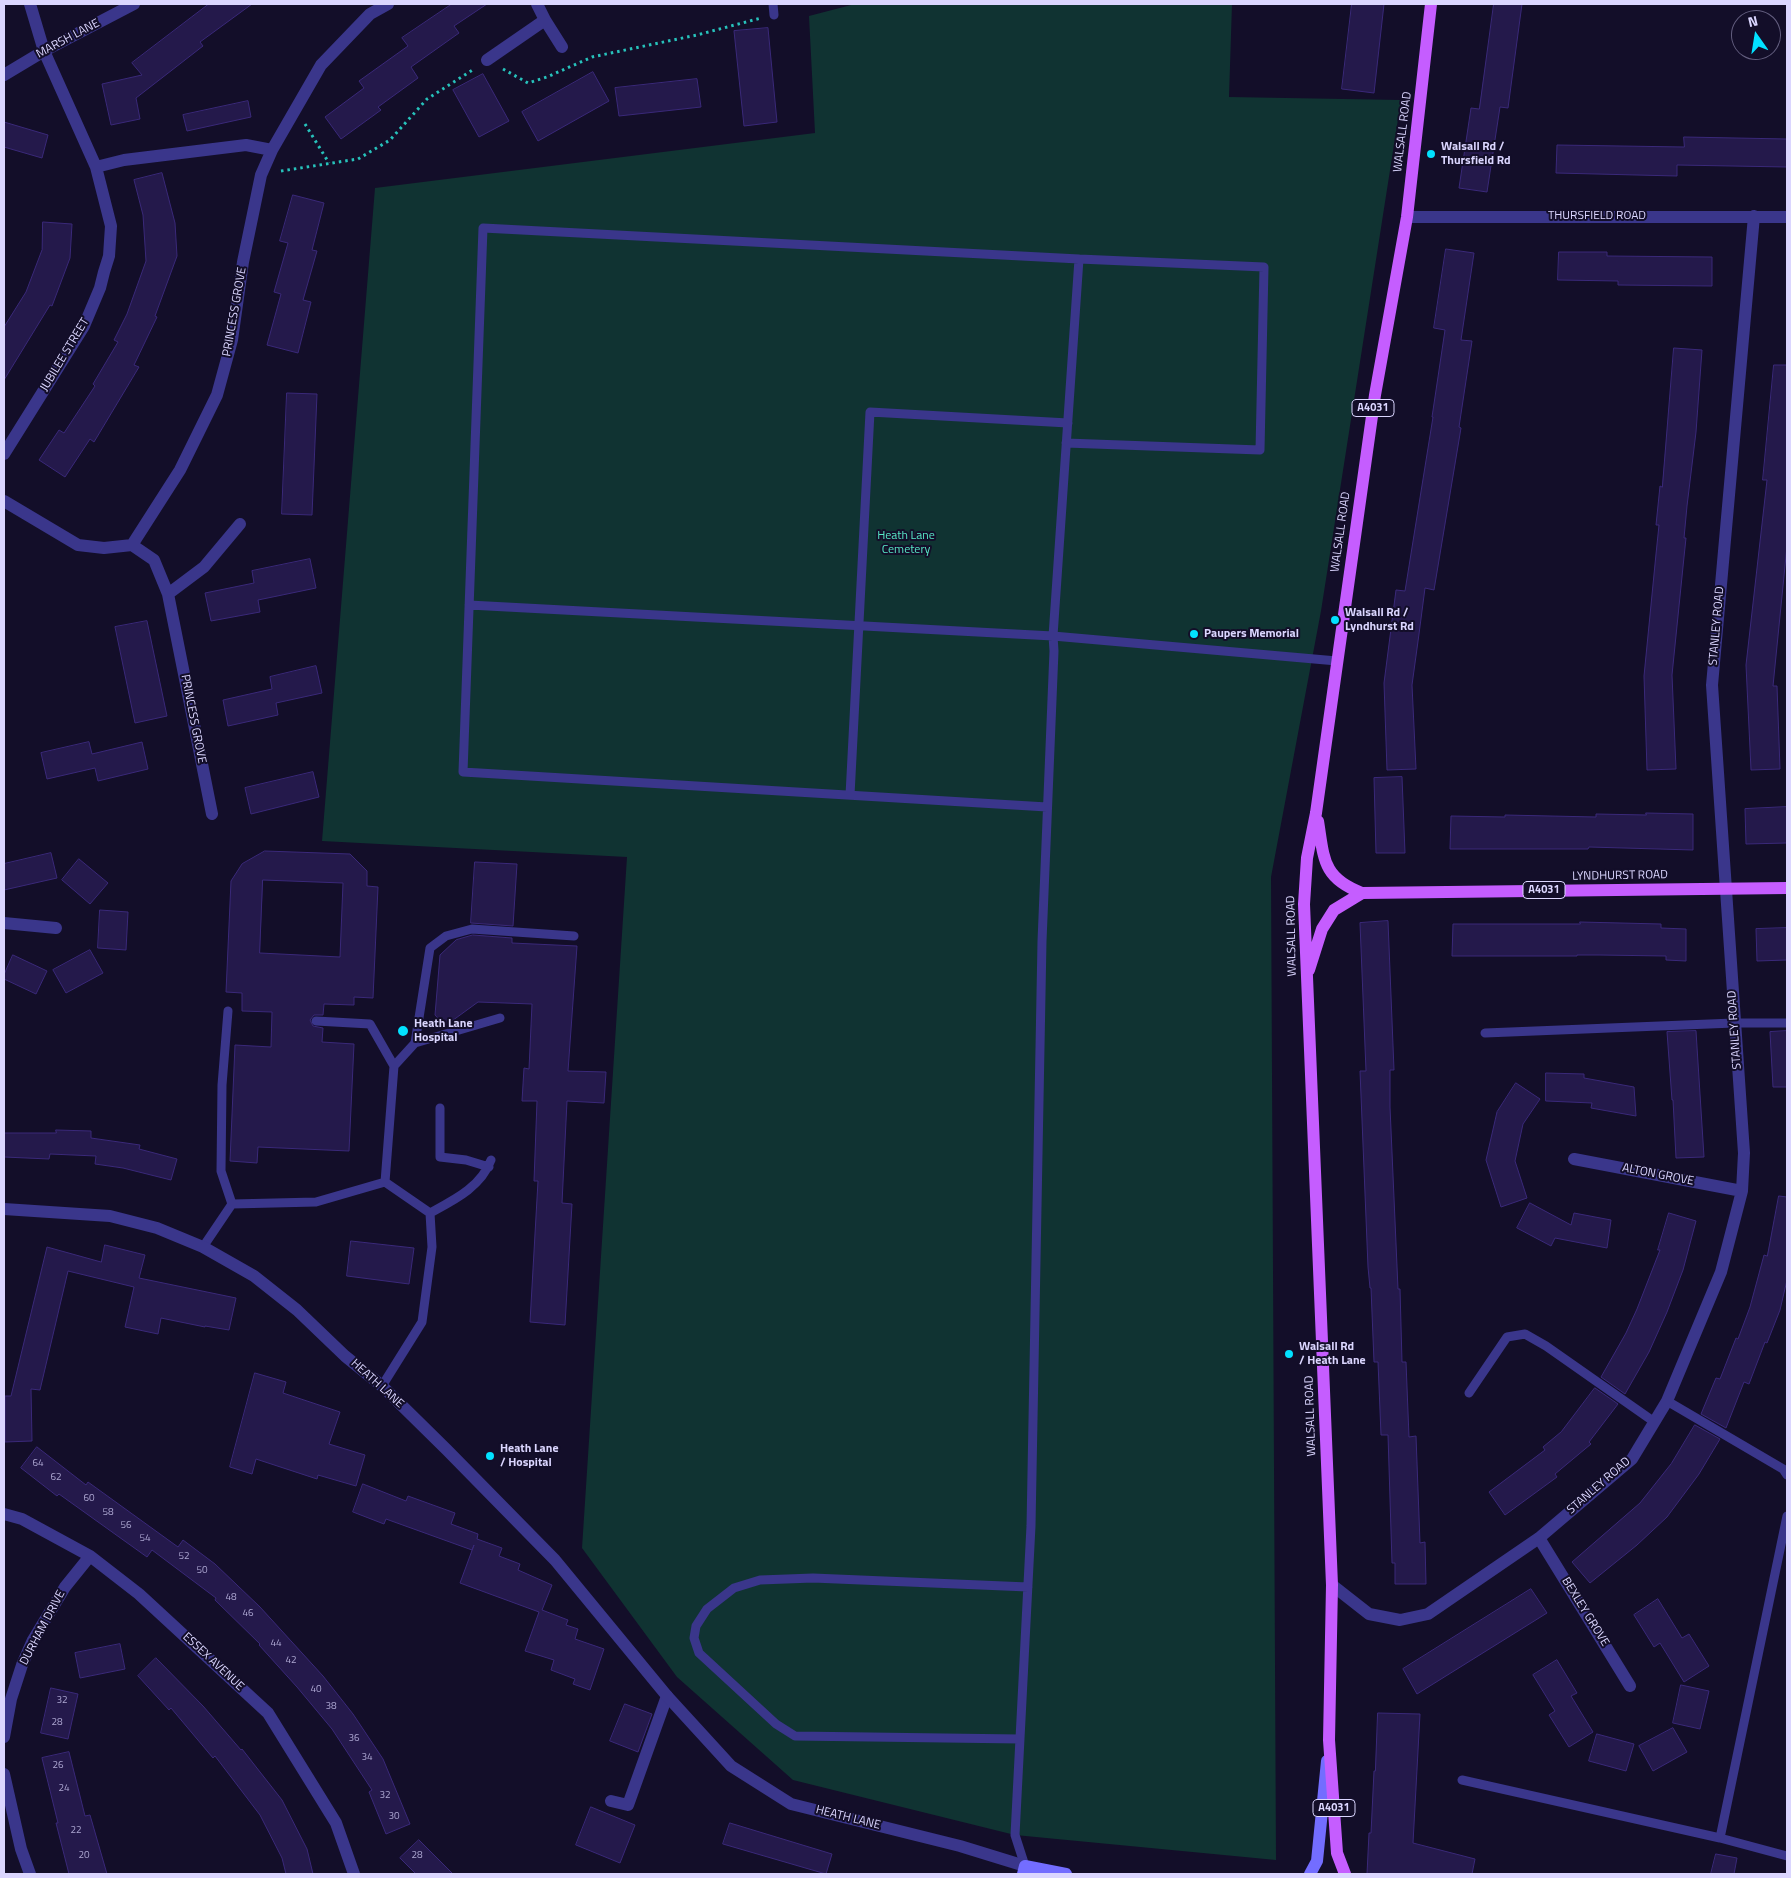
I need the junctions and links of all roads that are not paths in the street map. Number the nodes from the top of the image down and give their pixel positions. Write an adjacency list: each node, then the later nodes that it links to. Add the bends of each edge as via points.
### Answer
1 (30, 4): 10 (street, JUBILEE STREET)
2 (134, 4): 10 (street, MARSH LANE)
3 (388, 4): 13 (street, PRINCESS GROVE, via 370,14 321,65)
4 (537, 4): 8 (street)
5 (773, 4): 7 (lane)
6 (1431, 4): 15 (main road, WALSALL ROAD / A4031)
7 (774, 15)
8 (545, 20): 9 (street); 11 (street)
9 (562, 46)
10 (44, 52): 12 (street, MARSH LANE); 14 (street, JUBILEE STREET)
11 (487, 60)
12 (4, 75)
13 (272, 150): 14 (street, via 246,145 124,160); 24 (street, PRINCESS GROVE, via 261,175 243,262 232,340 217,395 180,470)
14 (96, 167): 21 (street, JUBILEE STREET, via 111,226 109,256 100,288 84,326)
15 (1407, 216): 16 (street, THURSFIELD ROAD); 29 (main road, WALSALL ROAD / A4031, via 1375,395)
16 (1754, 216): 17 (street, THURSFIELD ROAD); 34 (street, STANLEY ROAD, via 1712,685)
17 (1787, 217)
18 (1079, 259): 19 (lane); 20 (lane, via 1264,267 1260,450); 26 (lane, via 483,228)
19 (1068, 423): 20 (lane); 27 (lane, via 870,412)
20 (1066, 443): 28 (lane)
21 (4, 454)
22 (4, 501): 24 (street, via 78,545 104,548)
23 (240, 524): 25 (street, via 204,568)
24 (132, 545): 25 (street, PRINCESS GROVE, via 154,560)
25 (168, 594): 33 (street, PRINCESS GROVE)
26 (469, 605): 27 (lane); 30 (lane, via 464,772)
27 (859, 625): 28 (lane); 30 (lane)
28 (1053, 636): 29 (lane); 31 (lane)
29 (1336, 662): 32 (main road, WALSALL ROAD / A4031)
30 (850, 796): 31 (lane)
31 (1047, 807): 67 (lane)
32 (1316, 813): 36 (main road, LYNDHURST ROAD / A4031, via 1326,864 1338,881); 40 (main road, WALSALL ROAD / A4031, via 1307,858 1304,904)
33 (212, 814)
34 (1727, 888): 35 (main road, LYNDHURST ROAD / A4031); 36 (main road, LYNDHURST ROAD / A4031); 44 (street, STANLEY ROAD)
35 (1787, 888)
36 (1362, 893): 40 (main road, A4031, via 1334,910 1330,916 1322,929)
37 (4, 923): 38 (street)
38 (56, 928)
39 (574, 936): 47 (lane, via 472,930 446,936 430,948)
40 (1306, 979): 66 (main road, WALSALL ROAD / A4031)
41 (228, 1011): 53 (lane, via 222,1085 221,1171)
42 (500, 1018): 47 (lane)
43 (316, 1021): 48 (lane, via 370,1024)
44 (1734, 1023): 45 (lane); 46 (lane); 52 (street, STANLEY ROAD, via 1744,1153)
45 (1787, 1023)
46 (1485, 1034)
47 (415, 1043): 48 (lane)
48 (394, 1066): 51 (lane)
49 (440, 1108): 55 (lane, via 440,1157 490,1164 477,1183)
50 (1574, 1159): 52 (street, ALTON GROVE)
51 (385, 1182): 53 (lane, via 316,1202); 55 (lane)
52 (1742, 1191): 59 (street, STANLEY ROAD, via 1721,1272)
53 (232, 1204): 56 (lane)
54 (4, 1211): 56 (street, HEATH LANE, via 110,1216 157,1228)
55 (430, 1212): 57 (lane, via 432,1247 422,1322)
56 (203, 1247): 57 (street, HEATH LANE, via 254,1276)
57 (382, 1386): 69 (street, HEATH LANE, via 555,1560)
58 (1469, 1393): 60 (lane, via 1507,1337 1525,1334)
59 (1667, 1401): 60 (street, STANLEY ROAD); 61 (lane, via 1783,1469)
60 (1654, 1421): 64 (street, STANLEY ROAD, via 1632,1459)
61 (1787, 1475)
62 (4, 1514): 65 (street, ESSEX AVENUE, via 22,1519)
63 (1787, 1516): 76 (lane)
64 (1539, 1538): 66 (street, STANLEY ROAD, via 1428,1614 1400,1620 1370,1614); 68 (street, BEXLEY GROVE)
65 (90, 1556): 70 (street, DURHAM DRIVE, via 64,1587 26,1657 11,1699); 80 (street, ESSEX AVENUE, via 139,1594 268,1713 336,1823)
66 (1332, 1585): 72 (main road, WALSALL ROAD / A4031)
67 (1028, 1587): 71 (lane); 71 (lane, via 813,1578 760,1580 734,1588 707,1609 696,1626 694,1638 698,1653 776,1724 795,1736)
68 (1630, 1686)
69 (667, 1696): 75 (street, via 628,1805); 78 (street, HEATH LANE, via 731,1766 792,1804 960,1846)
70 (4, 1736)
71 (1020, 1739): 78 (lane, via 1015,1835)
72 (1329, 1740): 82 (main road, via 1317,1861); 83 (main road, WALSALL ROAD / A4031, via 1337,1853)
73 (4, 1774): 79 (street)
74 (1462, 1780): 76 (lane)
75 (611, 1801)
76 (1720, 1838): 77 (lane)
77 (1787, 1856)
78 (1024, 1870): 81 (main road, HEATH LANE)
79 (30, 1874)
80 (354, 1874)
81 (1066, 1874)
82 (1310, 1874)
83 (1345, 1874)

